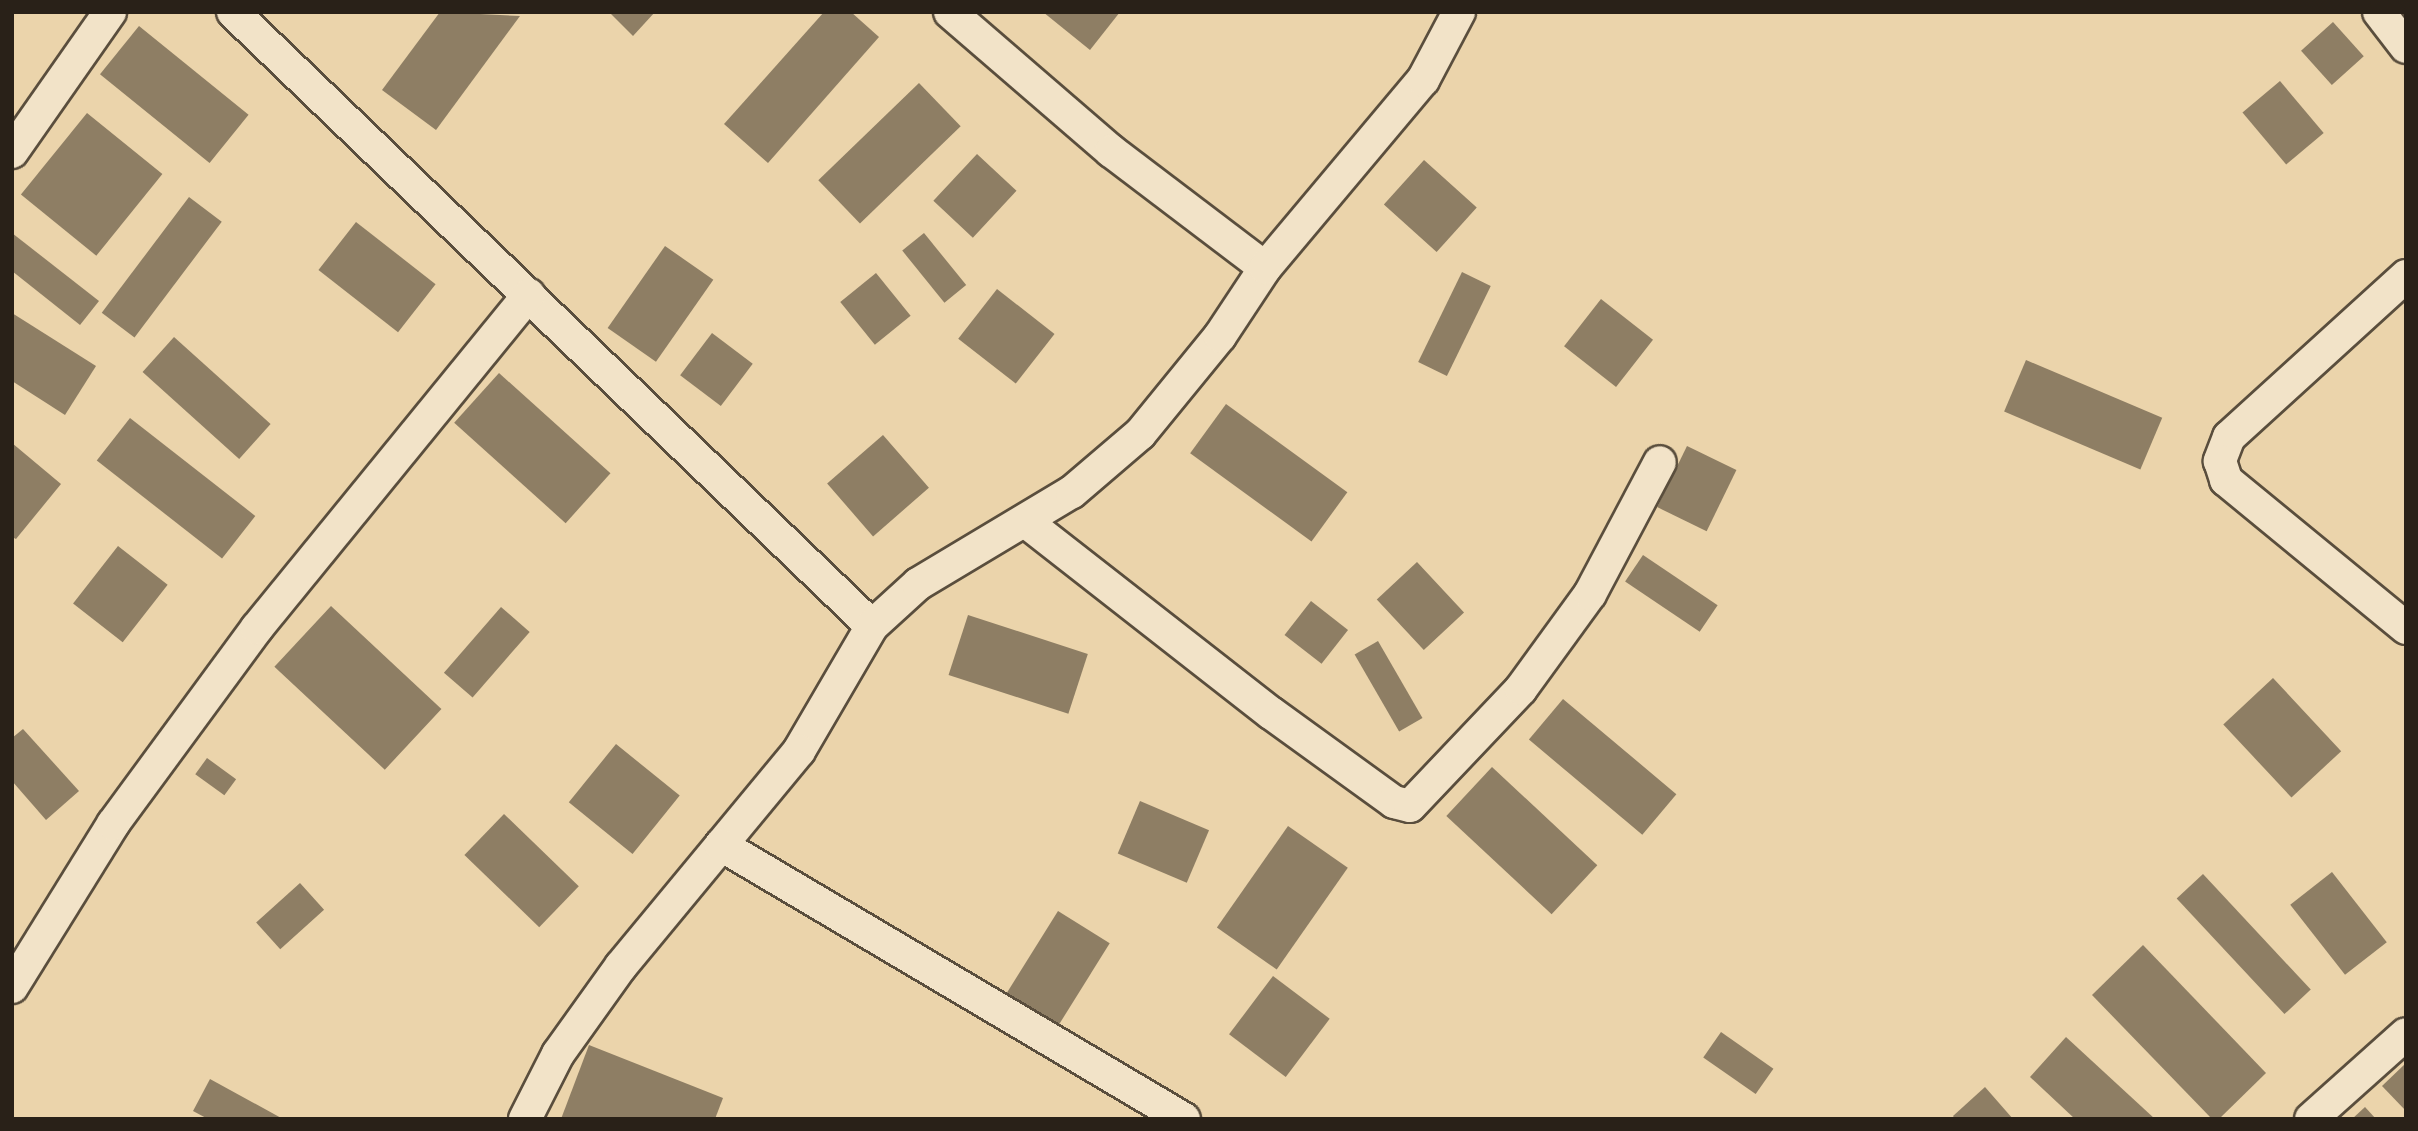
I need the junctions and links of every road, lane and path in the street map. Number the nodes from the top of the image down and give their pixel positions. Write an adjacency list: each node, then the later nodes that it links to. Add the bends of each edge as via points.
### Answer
1 (110, 12): 7 (street)
2 (233, 12): 10 (street)
3 (950, 12): 8 (street, via 1111,151)
4 (1460, 12): 8 (street, via 1423,80)
5 (2379, 12): 6 (street)
6 (2406, 47)
7 (12, 152)
8 (1265, 268): 12 (street, via 1220,336 1140,435 1072,492)
9 (2406, 276): 14 (street, via 2229,437 2220,461 2226,480)
10 (529, 295): 13 (street); 16 (street, via 257,628 113,824)
11 (1660, 463): 12 (street, via 1582,605 1521,689 1410,806 1394,802 1271,713)
12 (1025, 521): 13 (street, via 918,584)
13 (872, 626): 15 (street, via 799,751)
14 (2406, 628)
15 (721, 845): 18 (street, via 621,966 558,1054); 19 (street)
16 (12, 987)
17 (2406, 1034): 20 (street)
18 (525, 1119)
19 (1184, 1119)
20 (2311, 1119)

